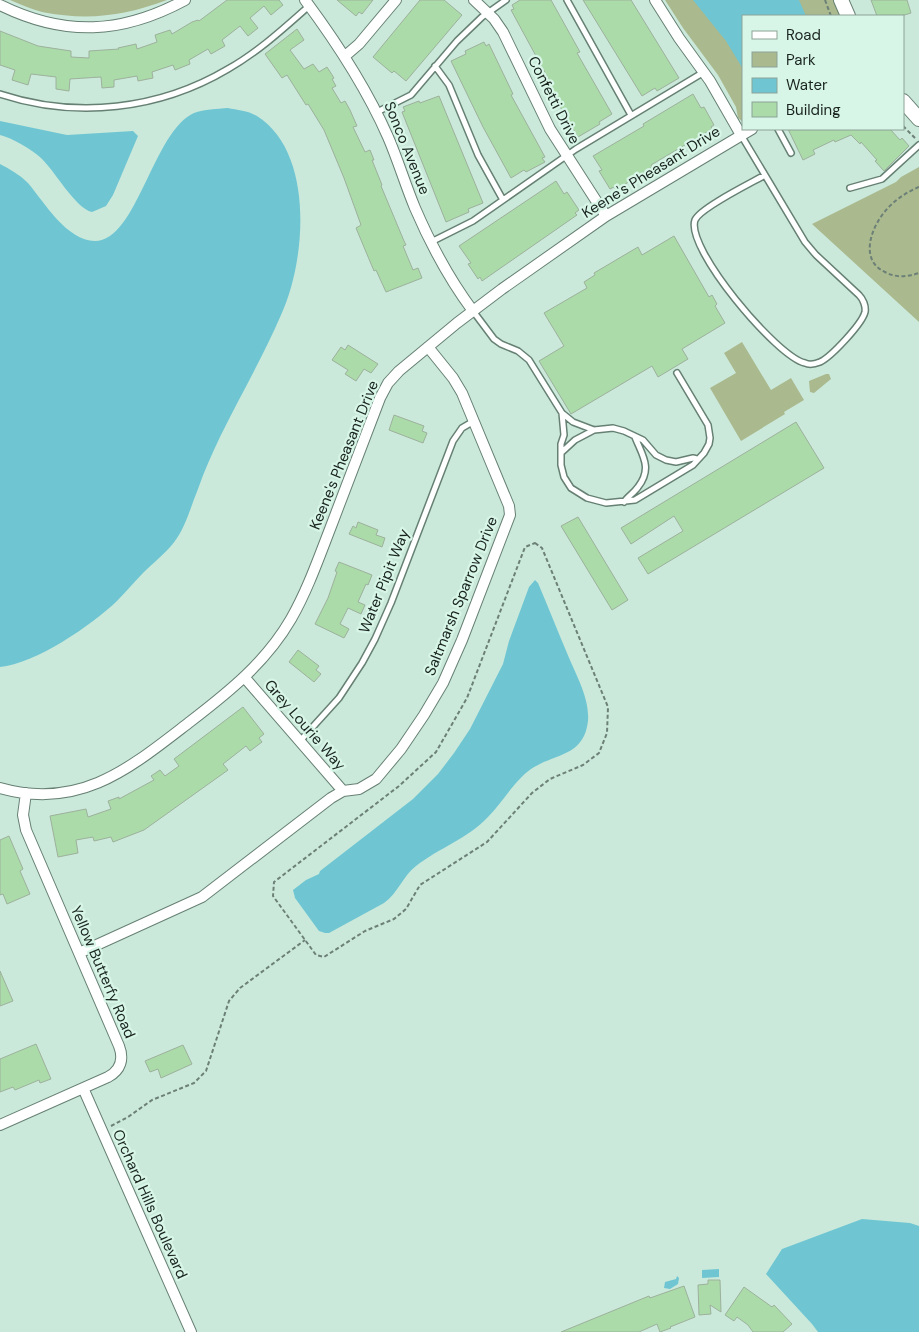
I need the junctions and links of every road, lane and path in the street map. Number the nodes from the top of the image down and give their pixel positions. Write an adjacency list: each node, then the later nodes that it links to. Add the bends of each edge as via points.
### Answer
1 (185, 0): 10 (street, via 134,22 89,28 42,22)
2 (396, 0): 14 (street)
3 (474, 0): 11 (street, Confetti Drive)
4 (506, 0): 11 (lane)
5 (567, 0): 20 (lane)
6 (655, 0): 16 (street)
7 (825, 0): 12 (path)
8 (841, 0): 13 (street)
9 (307, 3): 14 (street, Sonco Avenue); 17 (lane, via 275,36 236,64 200,84 160,99 122,106 79,108 34,103)
10 (0, 5)
11 (488, 13): 15 (lane); 28 (street, Confetti Drive, via 503,32)
12 (832, 15)
13 (848, 15)
14 (345, 56): 19 (street, Sonco Avenue)
15 (435, 66): 19 (lane, via 411,95); 32 (lane, via 449,85 478,155)
16 (704, 72): 20 (lane); 25 (street)
17 (0, 94)
18 (904, 102): 21 (street)
19 (377, 112): 34 (street, Sonco Avenue)
20 (631, 115): 28 (lane)
21 (919, 119)
22 (904, 127): 26 (path)
23 (750, 130): 25 (street, Keene's Pheasant Drive)
24 (779, 130): 27 (lane)
25 (741, 135): 29 (lane); 33 (street, Keene's Pheasant Drive)
26 (919, 144): 31 (lane, via 882,180)
27 (791, 154)
28 (566, 156): 32 (lane); 33 (street, Confetti Drive)
29 (765, 175): 29 (lane, via 810,248 862,297 865,311 859,322 836,349 819,362 807,364 792,357 739,306 694,231 698,215)
30 (919, 187): 35 (path, via 897,199 879,220 870,243 876,268 890,275)
31 (850, 188)
32 (503, 200): 34 (lane, via 473,222)
33 (606, 216): 36 (street, Keene's Pheasant Drive)
34 (431, 242): 36 (street, Sonco Avenue)
35 (919, 273)
36 (473, 311): 37 (street, Keene's Pheasant Drive); 39 (lane, via 494,339 518,351 533,364)
37 (428, 347): 40 (street, Saltmarsh Sparrow Drive, via 458,386); 46 (street, Keene's Pheasant Drive, via 399,371 384,389 301,601 275,644)
38 (677, 373): 44 (lane, via 710,432 707,448)
39 (562, 413): 41 (lane, via 578,425); 43 (lane)
40 (474, 421): 47 (lane, Water Pipit Way, via 462,428 453,441 386,616 369,651 339,698); 49 (street, Saltmarsh Sparrow Drive, via 510,514 462,640 424,715 376,779 359,789)
41 (594, 430): 42 (lane, via 613,428); 43 (lane, via 575,440)
42 (635, 437): 44 (lane, via 666,460); 45 (lane, via 643,454 645,470 640,485)
43 (562, 452): 45 (lane, via 562,470 571,488 600,502)
44 (697, 459): 45 (lane, via 693,465 635,500)
45 (624, 502)
46 (245, 678): 47 (street, Grey Lourie Way); 50 (street, Keene's Pheasant Drive, via 122,772 75,790 42,795)
47 (300, 741): 49 (street, Grey Lourie Way)
48 (0, 788): 50 (street, Keene's Pheasant Drive)
49 (343, 791): 52 (street, Saltmarsh Sparrow Drive, via 202,897)
50 (26, 793): 52 (street, Yellow Butterfy Road, via 23,815 26,830)
51 (305, 940): 51 (path, via 316,955 324,957 365,931 394,919 406,909 420,884 487,842 532,793 550,779 583,765 599,753 607,732 608,707 542,548 535,543 525,547 467,698 436,752 399,786 274,882 273,896); 55 (path, via 240,988 229,1001 206,1070 194,1083 152,1100)
52 (78, 953): 53 (street, Yellow Butterfy Road, via 122,1058 114,1074)
53 (83, 1088): 54 (street, Yellow Butterfy Road); 56 (street, Orchard Hills Boulevard)
54 (0, 1125)
55 (110, 1126)
56 (191, 1332)

